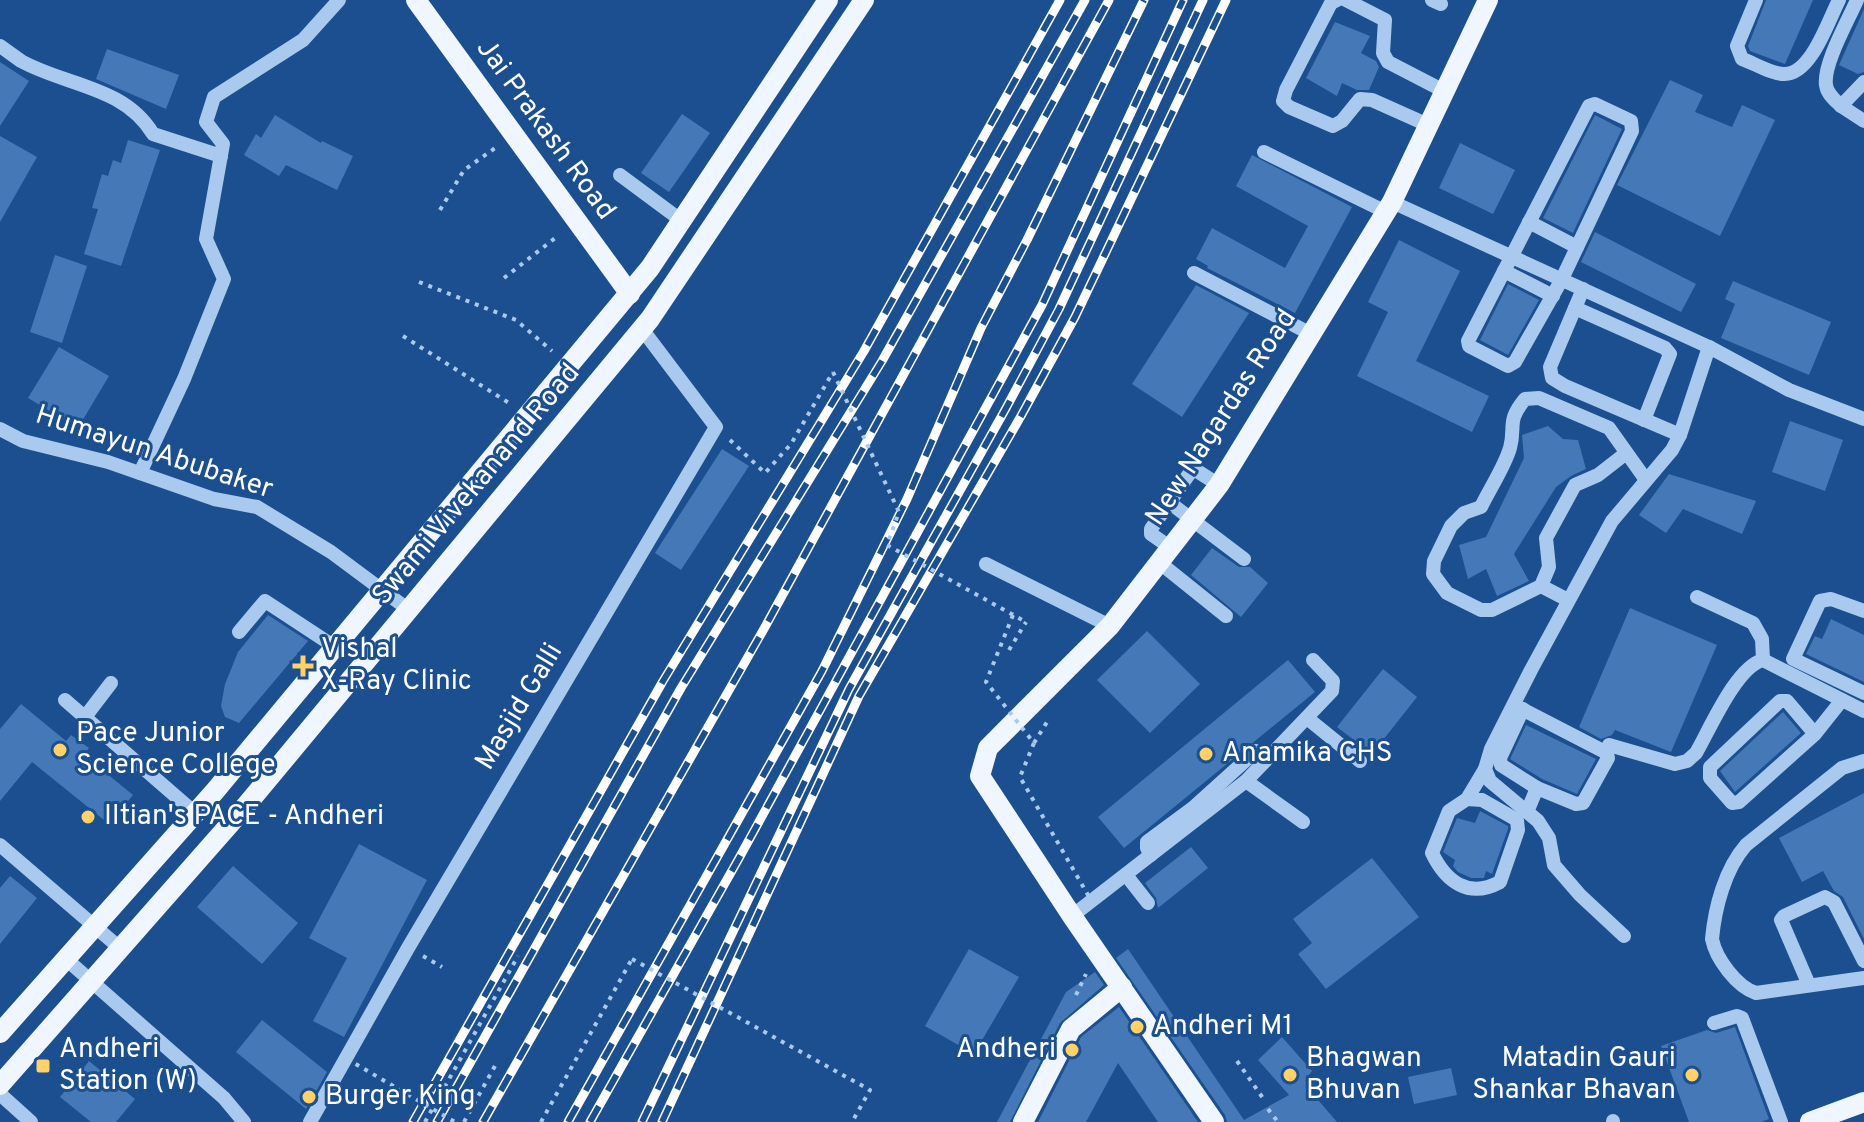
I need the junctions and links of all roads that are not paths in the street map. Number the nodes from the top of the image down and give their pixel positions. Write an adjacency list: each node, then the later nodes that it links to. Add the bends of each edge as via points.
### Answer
1 (339, 0): 18 (street, via 303,40 214,97 206,122 223,144)
2 (416, 0): 31 (main road, Jai Prakash Road)
3 (828, 0): 21 (main road, Swami Vivekanand Road)
4 (864, 0): 34 (main road, Swami Vivekanand Road)
5 (1337, 0): 16 (street, via 1283,101 1333,126 1360,99)
6 (1346, 0): 13 (street, via 1385,20 1383,53 1388,62)
7 (1488, 0): 13 (main road, New Nagardas Road)
8 (1756, 0): 9 (street, via 1737,46 1742,59 1783,74 1797,72 1809,60)
9 (1839, 0)
10 (1857, 0): 14 (street, via 1826,84)
11 (0, 46): 18 (street, via 23,62 118,99 153,134)
12 (1864, 82): 14 (street)
13 (1444, 91): 16 (main road, New Nagardas Road)
14 (1841, 106): 15 (street)
15 (1864, 121)
16 (1428, 125): 20 (main road, New Nagardas Road)
17 (1264, 152): 20 (street)
18 (221, 156): 42 (street, via 206,239 224,279)
19 (620, 175): 21 (street)
20 (1389, 207): 24 (street); 35 (main road, New Nagardas Road)
21 (682, 221): 31 (main road, Swami Vivekanand Road)
22 (1529, 222): 23 (street); 23 (street, via 1589,106 1631,121 1632,131); 24 (street)
23 (1577, 247): 28 (street)
24 (1511, 256): 25 (street); 26 (street)
25 (1534, 267): 28 (street); 29 (street)
26 (1504, 271): 29 (street); 32 (street, via 1468,341 1508,366)
27 (1194, 273): 35 (street)
28 (1562, 279): 30 (street); 32 (street)
29 (1526, 282): 32 (street)
30 (1583, 289): 33 (street); 36 (street)
31 (630, 294): 51 (main road, Swami Vivekanand Road)
32 (1553, 296)
33 (1575, 308): 38 (street, via 1550,367 1552,378); 38 (street, via 1635,329 1670,354)
34 (642, 329): 54 (main road, Swami Vivekanand Road); 104 (street, Masjid Galli, via 716,427)
35 (1311, 334): 44 (main road, New Nagardas Road)
36 (1709, 347): 37 (street, via 1789,390); 40 (street)
37 (1864, 419)
38 (1644, 420): 40 (street)
39 (0, 429): 42 (street, Humayun Abubaker, via 23,441)
40 (1680, 435): 43 (street)
41 (1625, 454): 43 (street); 50 (street, via 1575,485 1546,538 1549,567); 50 (street, via 1609,428 1539,398 1525,399 1516,410 1511,446 1481,507 1464,513 1451,526 1433,574 1447,593 1481,610 1500,608)
42 (140, 473): 51 (street, Humayun Abubaker, via 214,499 257,507 331,552)
43 (1646, 480): 53 (street, via 1612,521)
44 (1219, 485): 45 (street, via 1194,469); 46 (main road, New Nagardas Road)
45 (1166, 508): 46 (street); 47 (street, via 1151,534)
46 (1190, 524): 47 (main road, New Nagardas Road); 48 (street)
47 (1166, 555): 56 (street); 57 (main road, New Nagardas Road)
48 (1244, 559)
49 (986, 564): 57 (street)
50 (1541, 586): 53 (street)
51 (381, 591): 54 (street, Humayun Abubaker); 59 (main road, Swami Vivekanand Road)
52 (1697, 597): 61 (street, via 1753,623 1762,639)
53 (1568, 600): 66 (street)
54 (409, 610): 89 (main road, Swami Vivekanand Road)
55 (1864, 611): 63 (street, via 1831,599 1820,601 1793,659)
56 (1226, 616)
57 (1110, 626): 86 (main road, New Nagardas Road, via 988,748 980,776)
58 (239, 632): 59 (street, via 265,601)
59 (335, 647): 80 (main road, Swami Vivekanand Road)
60 (1313, 660): 69 (street, via 1333,681 1332,691)
61 (1763, 660): 65 (street); 71 (street, via 1752,663 1740,677 1687,761 1675,764)
62 (111, 683): 68 (street)
63 (1864, 693)
64 (65, 700): 68 (street)
65 (1842, 700): 67 (street); 70 (street)
66 (1519, 707): 75 (street, via 1491,749); 77 (street, via 1501,765); 77 (street, via 1607,753 1583,803)
67 (1864, 711)
68 (85, 717): 80 (street)
69 (1307, 718): 73 (street); 76 (street)
70 (1815, 734): 70 (street, via 1739,802 1732,803 1710,778 1710,767 1780,701 1787,701)
71 (1609, 745)
72 (1256, 751): 83 (street, via 1147,842)
73 (1360, 761)
74 (1864, 761): 94 (street, via 1842,768 1746,845 1729,870 1713,931 1714,949 1746,989 1762,993)
75 (1485, 769): 78 (street); 79 (street)
76 (1246, 781): 81 (street); 83 (street)
77 (1537, 788): 79 (street)
78 (1467, 799): 79 (street); 79 (street, via 1449,811 1432,853 1446,876 1473,891 1500,882 1518,830)
79 (1518, 811): 88 (street, via 1538,821 1549,838 1554,865)
80 (195, 813): 87 (main road, Swami Vivekanand Road)
81 (1303, 822)
82 (0, 845): 87 (street)
83 (1151, 855): 84 (street)
84 (1126, 875): 85 (street); 86 (street)
85 (1148, 903)
86 (1072, 916): 95 (main road, New Nagardas Road)
87 (94, 926): 89 (street); 90 (main road, Swami Vivekanand Road)
88 (1624, 936)
89 (121, 949): 93 (main road, Swami Vivekanand Road)
90 (66, 959): 93 (street); 97 (main road, Swami Vivekanand Road)
91 (1864, 961): 94 (street, via 1834,902 1825,897 1781,920)
92 (1864, 978): 94 (street)
93 (91, 982): 98 (main road, Swami Vivekanand Road); 103 (street, via 224,1098)
94 (1809, 985)
95 (1122, 987): 105 (main road, via 1071,1029); 106 (main road, New Nagardas Road)
96 (1714, 1023): 107 (street, via 1742,1018)
97 (0, 1033)
98 (0, 1085)
99 (0, 1094): 102 (street)
100 (1864, 1102): 101 (main road)
101 (1815, 1121)
102 (31, 1122)
103 (244, 1122)
104 (310, 1122)
105 (1023, 1122)
106 (1214, 1122)
107 (1781, 1122)

